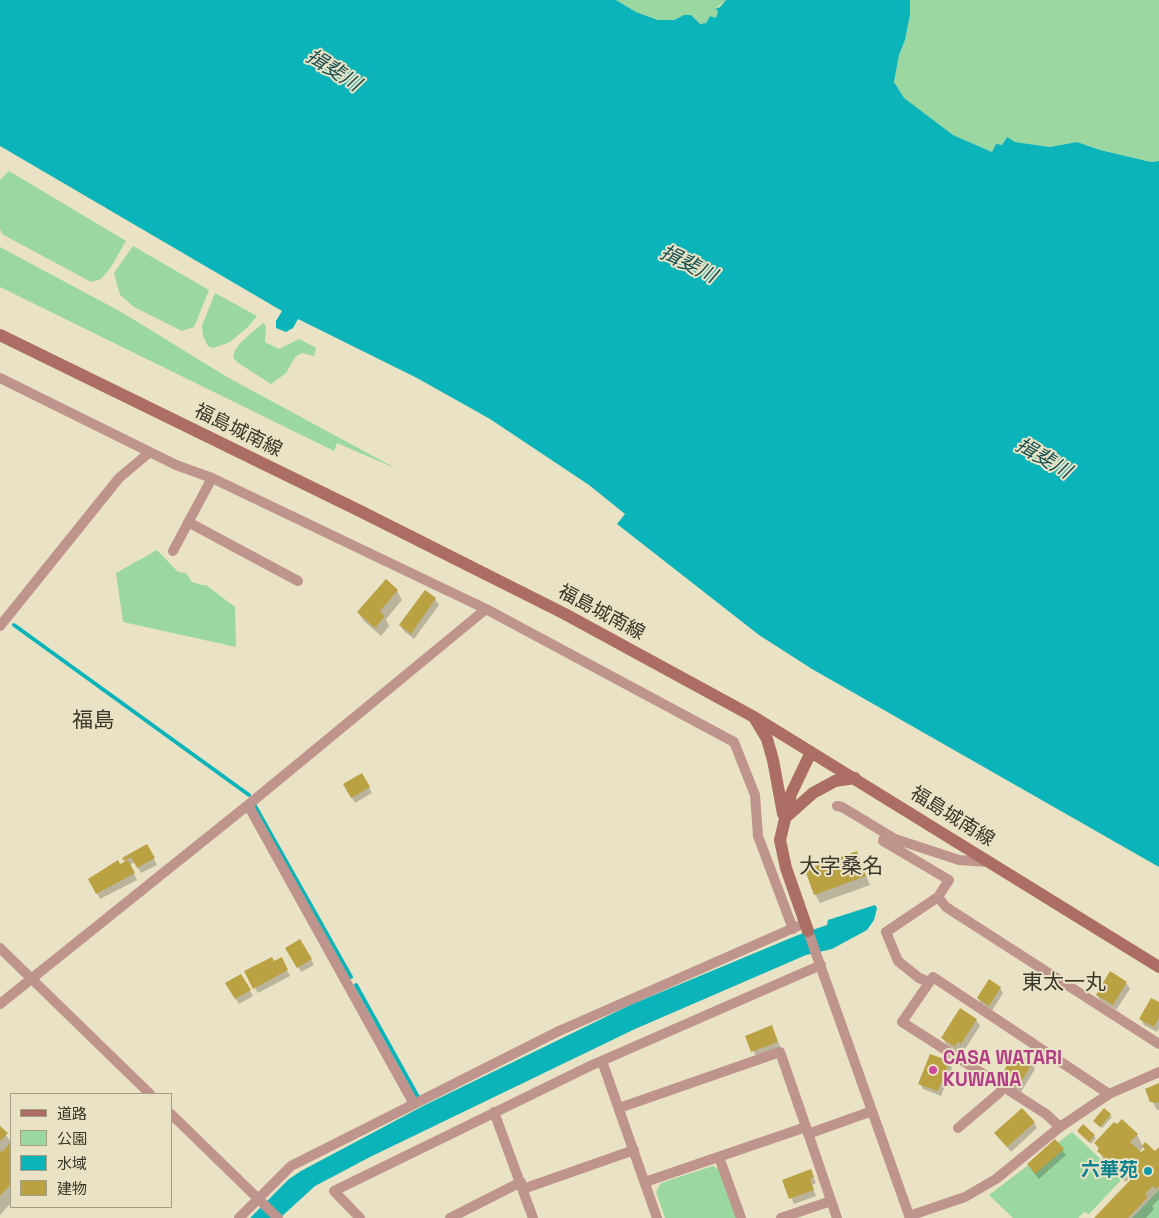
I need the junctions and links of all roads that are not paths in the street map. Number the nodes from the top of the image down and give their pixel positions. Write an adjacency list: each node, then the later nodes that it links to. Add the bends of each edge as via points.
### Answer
1 (0, 335): 10 (main road, 福島城南線, via 565,614)
2 (0, 378): 3 (street)
3 (150, 452): 4 (street); 9 (street, via 118,478)
4 (212, 478): 5 (street); 8 (street)
5 (188, 522): 6 (street); 7 (street)
6 (173, 551)
7 (298, 581)
8 (486, 609): 13 (street); 20 (street, via 734,742 755,795 758,836)
9 (0, 626)
10 (754, 717): 11 (main road, 福島城南線); 15 (main road, via 767,739)
11 (811, 752): 12 (main road, 福島城南線); 15 (main road, via 791,794)
12 (855, 778): 15 (main road, via 835,781 813,793); 17 (main road, 福島城南線)
13 (248, 805): 24 (street); 33 (street)
14 (837, 806): 16 (street)
15 (784, 819): 19 (main road, via 780,840 786,868)
16 (886, 835): 17 (street, via 959,860); 18 (street, via 883,841 950,880)
17 (988, 862): 23 (main road, 福島城南線)
18 (938, 896): 25 (street, via 886,932 898,961); 27 (street, via 946,907)
19 (807, 927): 20 (street); 22 (street)
20 (793, 929): 33 (street, via 559,1031)
21 (0, 948): 24 (street)
22 (821, 965): 28 (street); 35 (street)
23 (1159, 967)
24 (32, 979): 26 (street); 31 (street)
25 (929, 982): 30 (street, via 902,1022); 32 (street, via 932,977)
26 (0, 1004)
27 (1159, 1044)
28 (602, 1061): 34 (street); 36 (street)
29 (1159, 1072): 32 (street)
30 (1004, 1086): 38 (street); 39 (street)
31 (149, 1093)
32 (1109, 1094): 38 (street)
33 (414, 1104): 45 (street, via 291,1166)
34 (619, 1108): 40 (street, via 780,1052); 41 (street)
35 (872, 1111): 40 (street); 47 (street)
36 (494, 1112): 44 (street); 50 (street, via 334,1191)
37 (172, 1115): 45 (street)
38 (1060, 1127): 47 (street, via 996,1179 964,1197)
39 (958, 1128)
40 (807, 1131): 42 (street); 46 (street)
41 (634, 1150): 43 (street); 44 (street)
42 (719, 1157): 43 (street); 54 (street)
43 (645, 1182): 53 (street)
44 (522, 1186): 51 (street); 52 (street)
45 (259, 1199): 48 (street); 49 (street)
46 (831, 1201): 55 (street); 56 (street)
47 (909, 1217)
48 (239, 1218)
49 (278, 1218)
50 (360, 1218)
51 (450, 1218)
52 (534, 1218)
53 (658, 1218)
54 (740, 1218)
55 (781, 1218)
56 (837, 1218)

